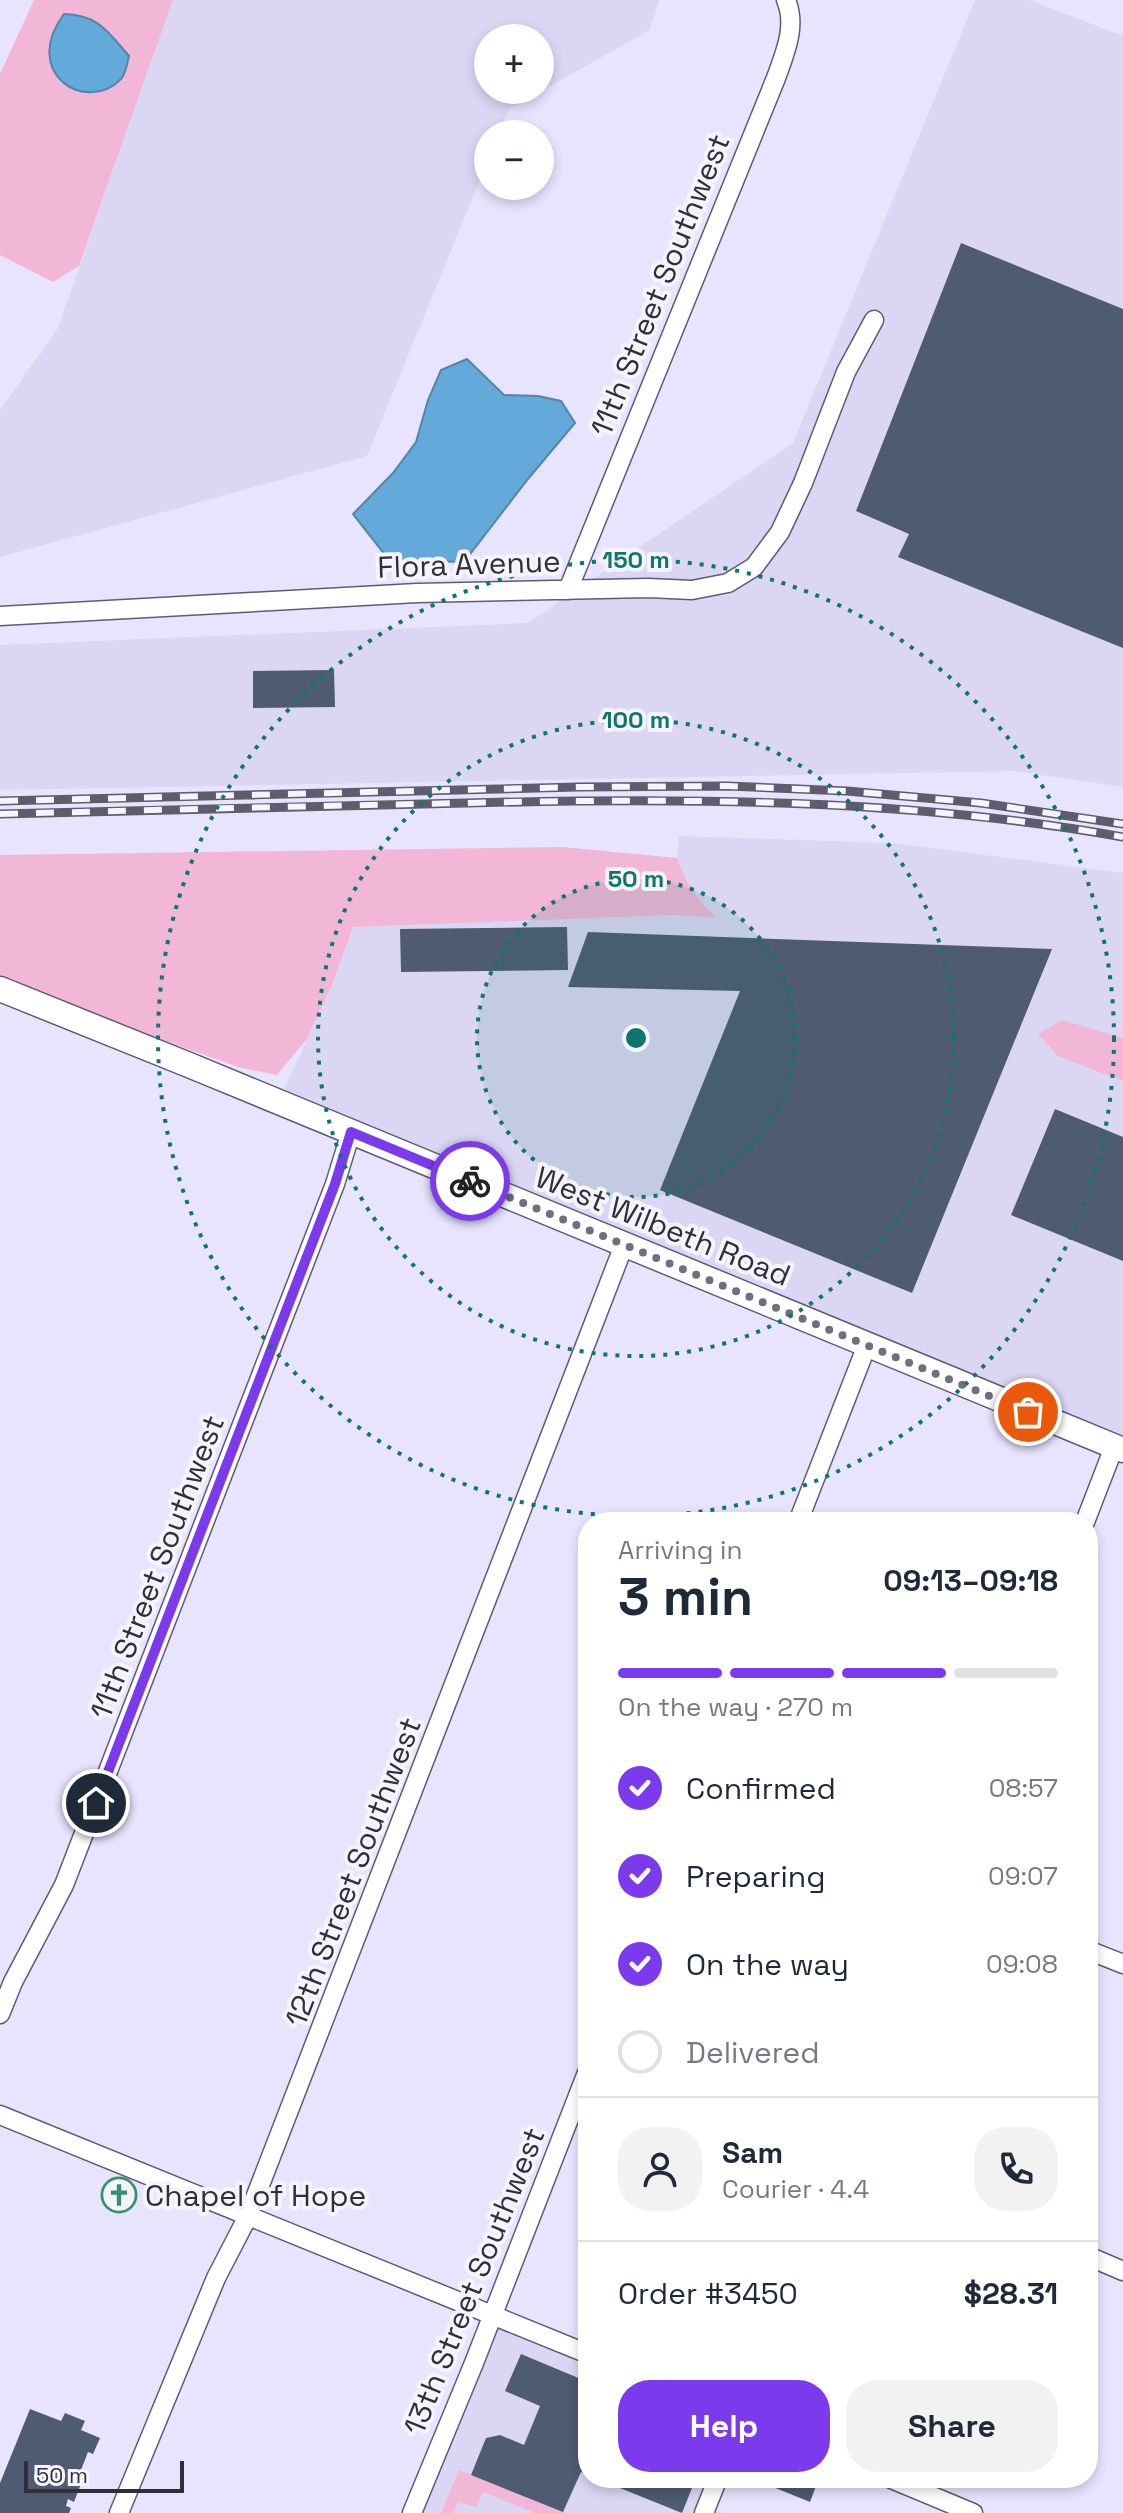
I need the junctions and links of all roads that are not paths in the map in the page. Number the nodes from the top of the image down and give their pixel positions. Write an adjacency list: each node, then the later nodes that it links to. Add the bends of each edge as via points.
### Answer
1 (786, 0): 3 (street, 11th Street Southwest, via 790,31 776,78)
2 (874, 320): 3 (street, Flora Avenue, via 829,411 791,511 754,567 728,583 692,590)
3 (568, 590): 4 (street, Flora Avenue, via 402,593)
4 (0, 616)
5 (0, 989): 6 (main road, West Wilbeth Road)
6 (351, 1132): 7 (main road, West Wilbeth Road); 14 (street, 11th Street Southwest, via 64,1885)
7 (624, 1245): 8 (main road, West Wilbeth Road); 17 (street, 12th Street Southwest)
8 (867, 1345): 9 (main road, West Wilbeth Road); 10 (street)
9 (1119, 1449): 11 (street)
10 (802, 1512)
11 (1090, 1512)
12 (1098, 1954): 13 (street)
13 (1123, 1964)
14 (0, 2014)
15 (578, 2096): 20 (street, 13th Street Southwest)
16 (0, 2115): 17 (street)
17 (248, 2216): 20 (street); 24 (street, 12th Street Southwest, via 216,2278)
18 (1098, 2260): 19 (street)
19 (1123, 2271)
20 (492, 2315): 21 (street); 25 (street, 13th Street Southwest)
21 (578, 2350)
22 (714, 2488): 26 (street)
23 (913, 2488): 27 (street)
24 (119, 2513)
25 (412, 2513)
26 (704, 2513)
27 (973, 2513)

